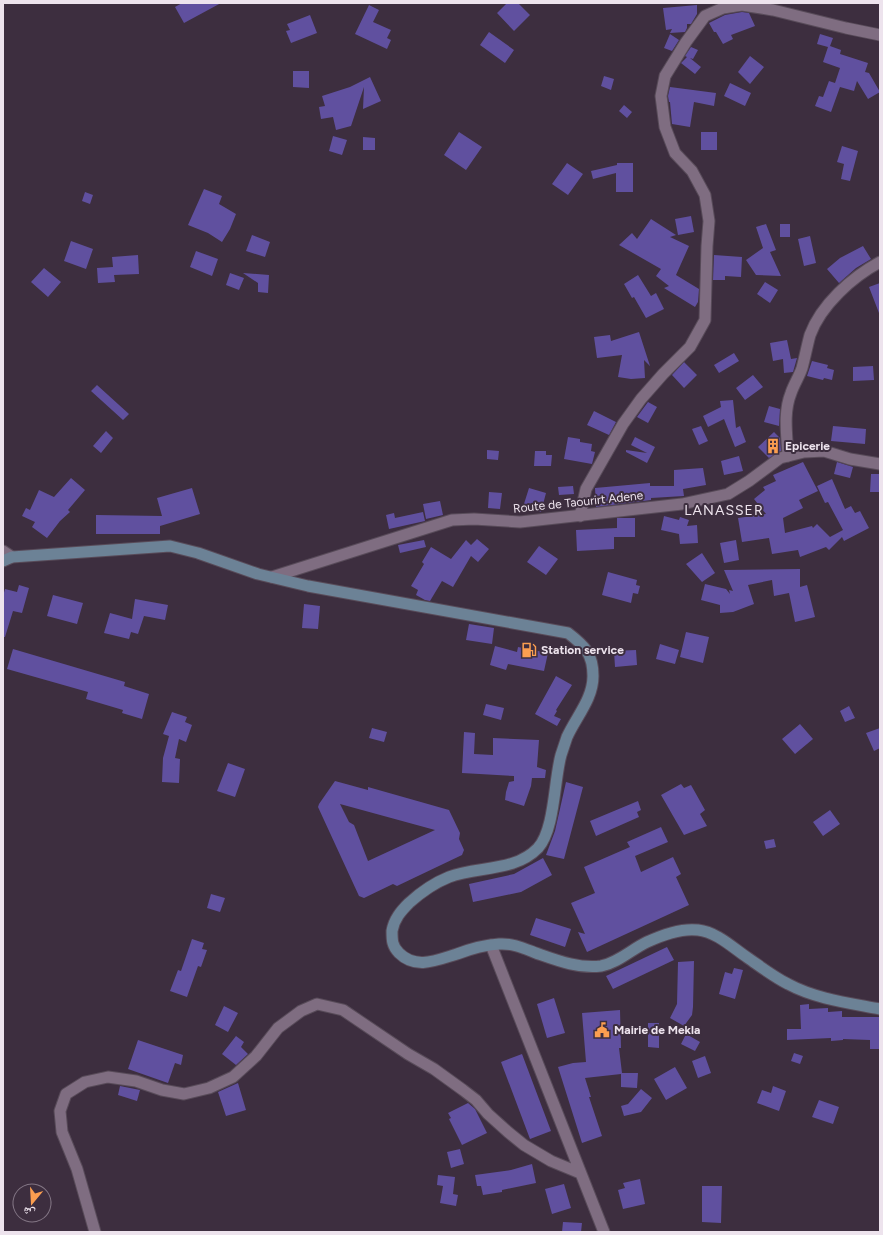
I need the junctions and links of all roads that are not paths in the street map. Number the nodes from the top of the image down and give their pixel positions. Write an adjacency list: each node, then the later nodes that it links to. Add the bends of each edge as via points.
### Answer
1 (714, 3): 2 (street)
2 (705, 16): 3 (street, via 723,8 742,5); 7 (street, via 665,76 661,96 665,126 675,153 692,171 705,195 709,221 705,320 690,347 662,374 623,424 586,489)
3 (880, 35)
4 (880, 262): 5 (street, via 856,277 837,295 822,313 810,335 800,375 788,400)
5 (788, 456): 6 (street, Route de Taourirt Adene, via 824,451); 7 (street, Route de Taourirt Adene, via 780,458 728,494 682,504)
6 (880, 464)
7 (580, 516): 9 (street, Route de Taourirt Adene, via 520,522 452,520)
8 (6, 557): 9 (main road, via 170,546)
9 (272, 577): 10 (main road, via 308,586 568,632 583,644 591,657 593,677 589,698 567,737 561,757 549,828 540,846 527,857 512,864 449,877 420,893 400,912 393,925 392,941 398,952 412,962 431,962)
10 (491, 945): 11 (main road, via 512,944 555,960 584,966 602,966 647,942 679,931 700,930 720,938 786,983 808,994); 12 (street)
11 (880, 1009)
12 (580, 1173): 13 (street, via 551,1161 524,1145 488,1114 476,1100 434,1069 343,1010 317,1004 301,1010 278,1028 256,1056 233,1077 209,1088 184,1094 108,1077 85,1082 66,1094 60,1111 62,1132 77,1169); 14 (street)
13 (95, 1232)
14 (604, 1232)

